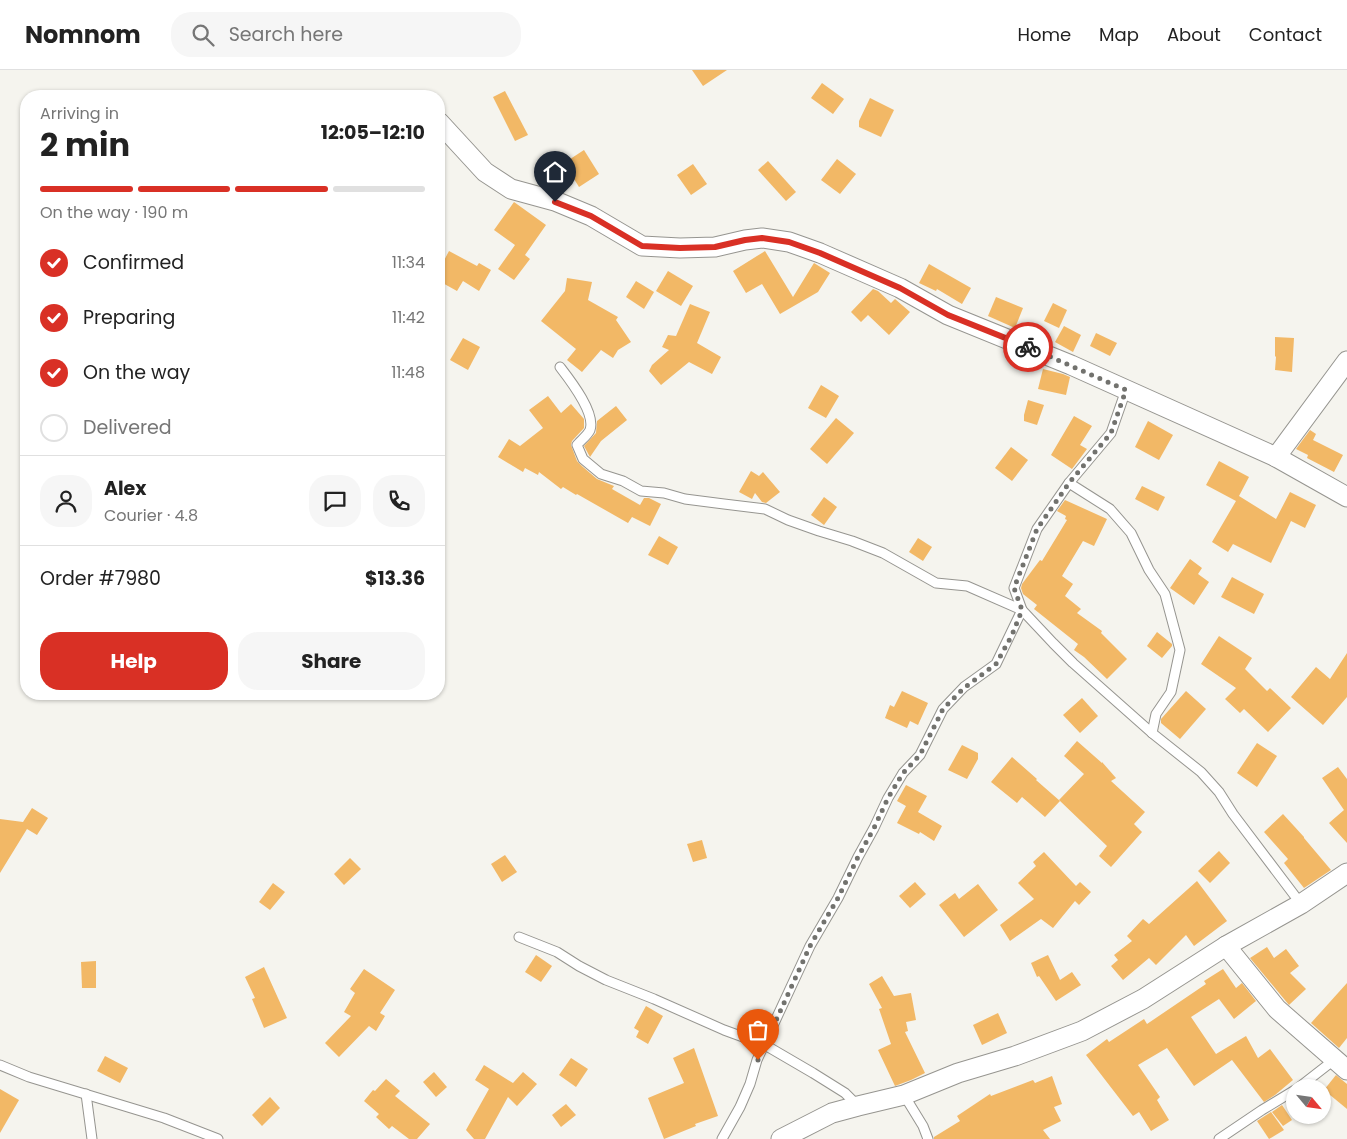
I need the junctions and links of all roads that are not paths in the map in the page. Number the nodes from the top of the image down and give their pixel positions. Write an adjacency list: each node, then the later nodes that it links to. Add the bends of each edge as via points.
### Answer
1 (445, 129): 4 (street, via 485,172 512,189 591,216 642,246 715,247 762,238 789,242 900,288 948,315)
2 (1347, 361): 5 (street)
3 (560, 367): 8 (lane, via 574,385 591,420 590,431 576,445 583,459 601,474 642,492 765,509 883,553 936,583 967,586)
4 (1126, 390): 5 (street); 6 (lane, via 1111,433)
5 (1276, 457): 7 (street)
6 (1069, 483): 8 (lane, via 1037,529 1014,588); 9 (lane, via 1110,509 1130,533 1166,594 1180,650 1171,692 1156,714)
7 (1347, 497)
8 (1022, 610): 9 (lane, via 1073,663); 14 (lane, via 996,664 943,709 920,755 903,773 810,946)
9 (1152, 733): 11 (lane, via 1213,785)
10 (1347, 873): 11 (street)
11 (1301, 904): 13 (street)
12 (520, 937): 14 (lane, via 557,952 606,980)
13 (1226, 946): 16 (street, via 1277,1009); 19 (street, via 1143,999 1082,1031)
14 (766, 1045): 21 (lane, via 845,1093); 24 (lane, via 747,1092)
15 (0, 1065): 18 (lane)
16 (1341, 1065): 17 (lane)
17 (1315, 1079)
18 (86, 1094): 22 (lane); 23 (lane)
19 (904, 1095): 21 (street); 26 (lane)
20 (1286, 1095): 27 (lane)
21 (858, 1106): 25 (street, via 832,1113)
22 (92, 1139)
23 (218, 1139)
24 (722, 1139)
25 (781, 1139)
26 (928, 1139)
27 (1219, 1139)

